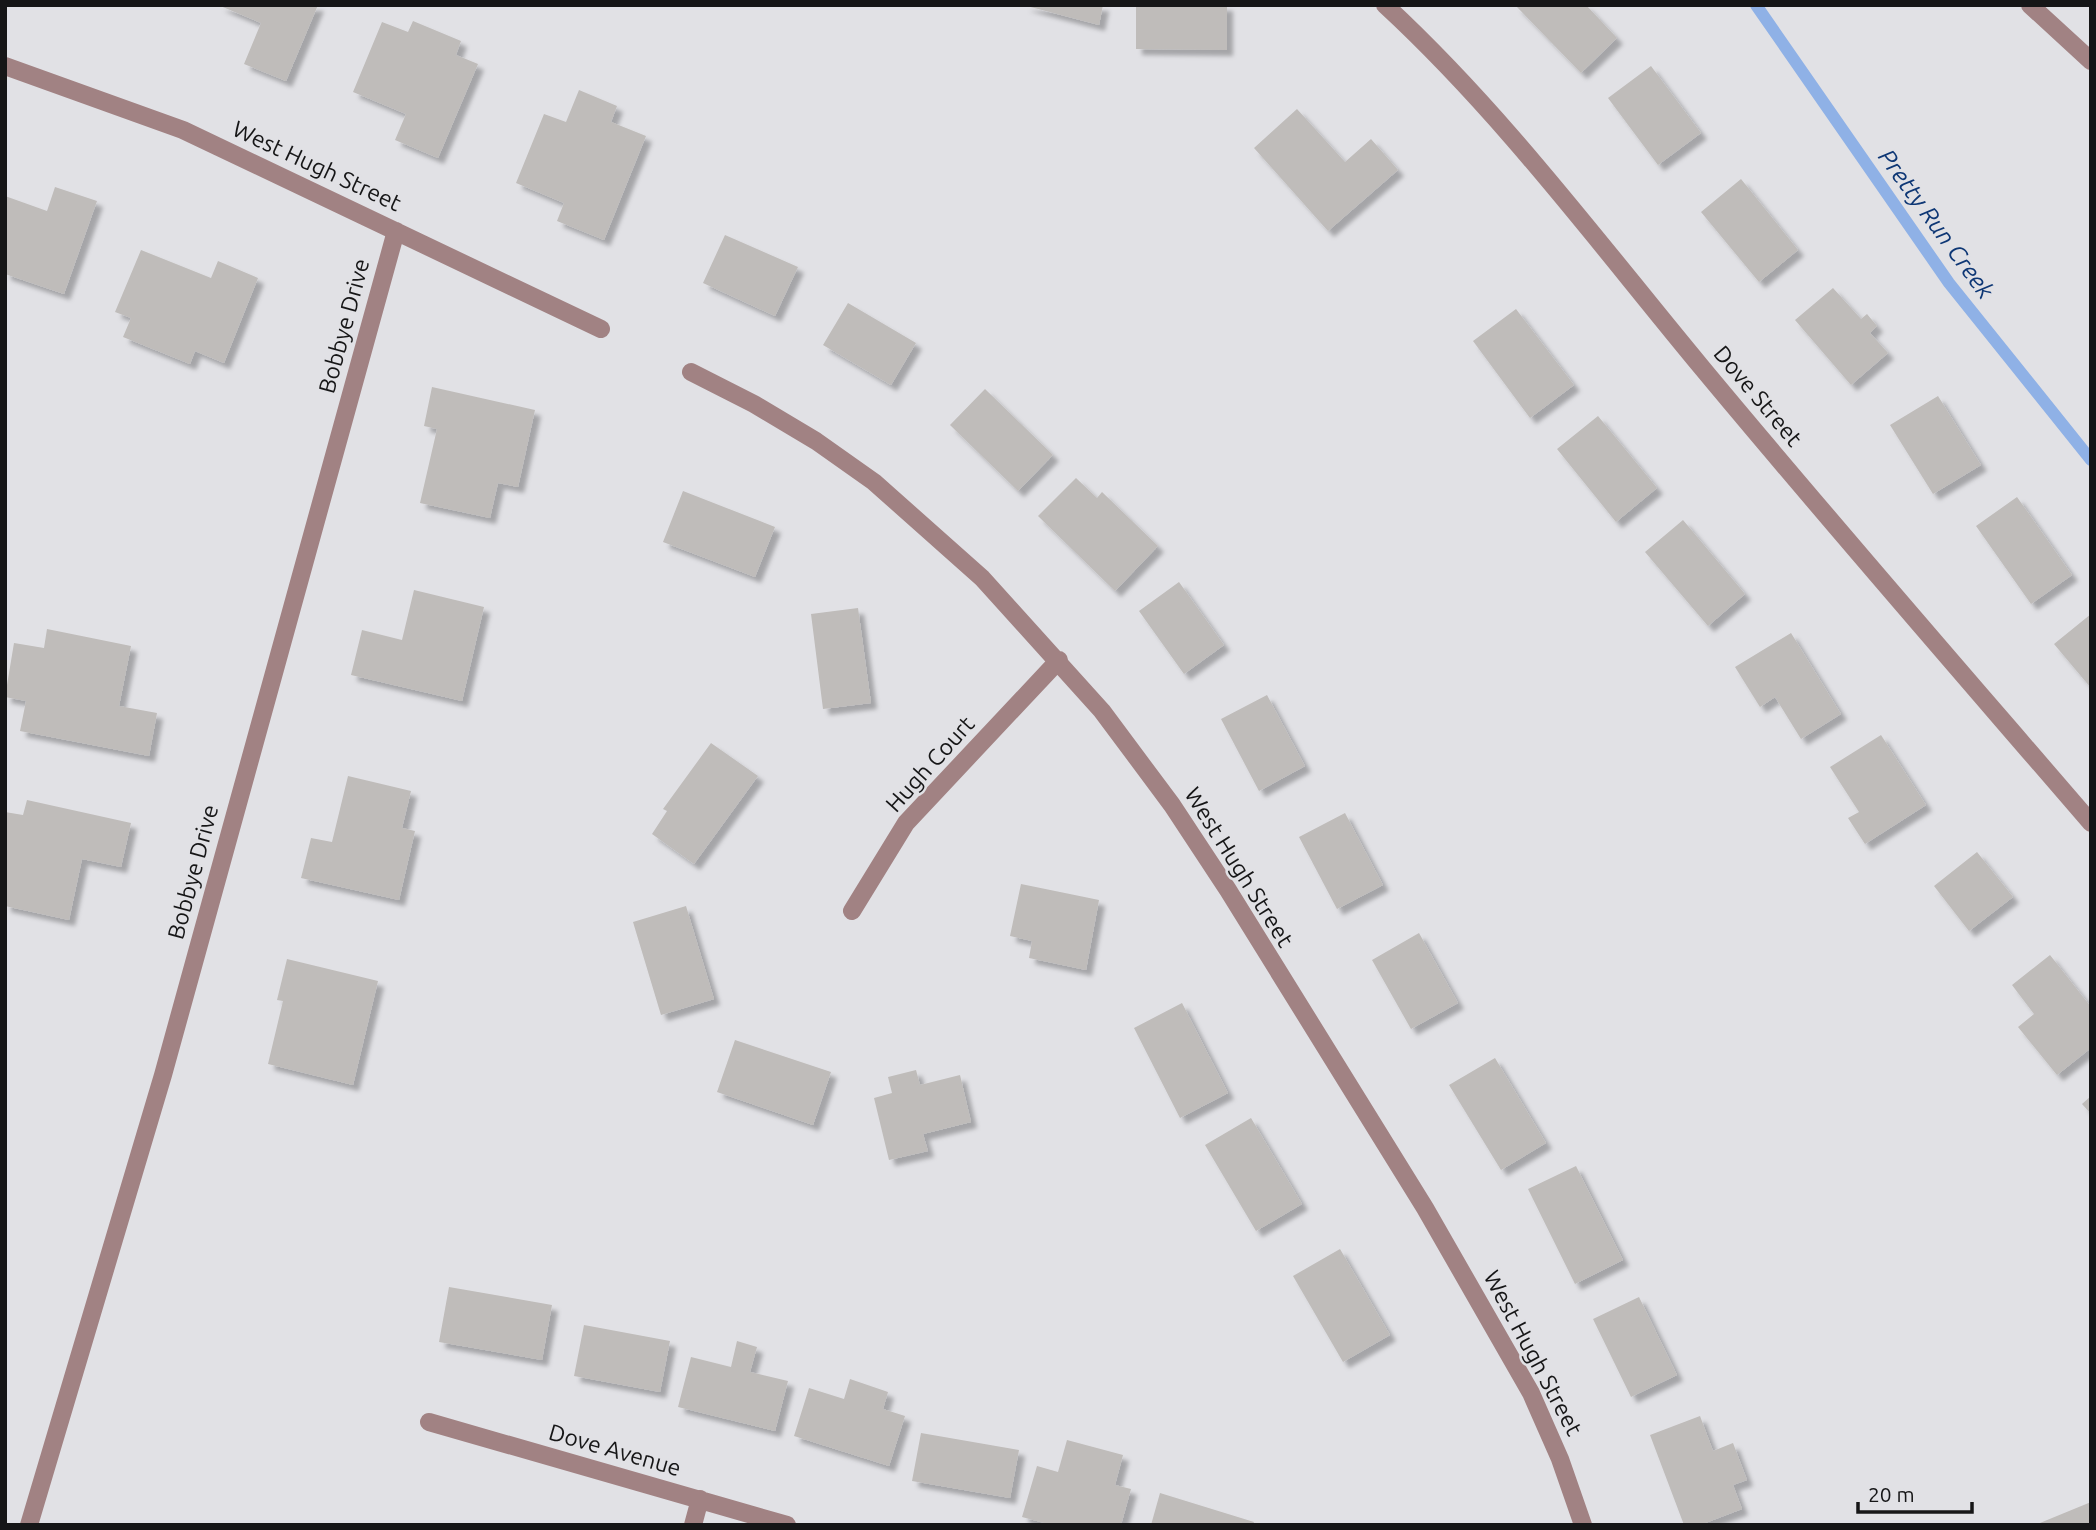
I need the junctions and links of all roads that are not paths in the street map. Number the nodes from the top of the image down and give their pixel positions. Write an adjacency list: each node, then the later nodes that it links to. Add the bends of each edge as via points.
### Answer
1 (1385, 5): 9 (street, Dove Street, via 1479,99 1717,386)
2 (2030, 5): 3 (street)
3 (2091, 61)
4 (5, 66): 5 (street, West Hugh Street, via 183,130)
5 (396, 231): 6 (street, West Hugh Street); 13 (street, Bobbye Drive, via 166,1062)
6 (601, 329)
7 (691, 372): 8 (street, West Hugh Street, via 816,441 874,482 982,578)
8 (1059, 660): 10 (street, Hugh Court, via 906,823); 16 (street, West Hugh Street, via 1172,805 1424,1209 1525,1382)
9 (2091, 823)
10 (852, 911)
11 (429, 1422): 12 (street, Dove Avenue)
12 (700, 1499): 14 (street); 15 (street, Dove Avenue)
13 (29, 1525)
14 (693, 1525)
15 (787, 1525)
16 (1583, 1525)

